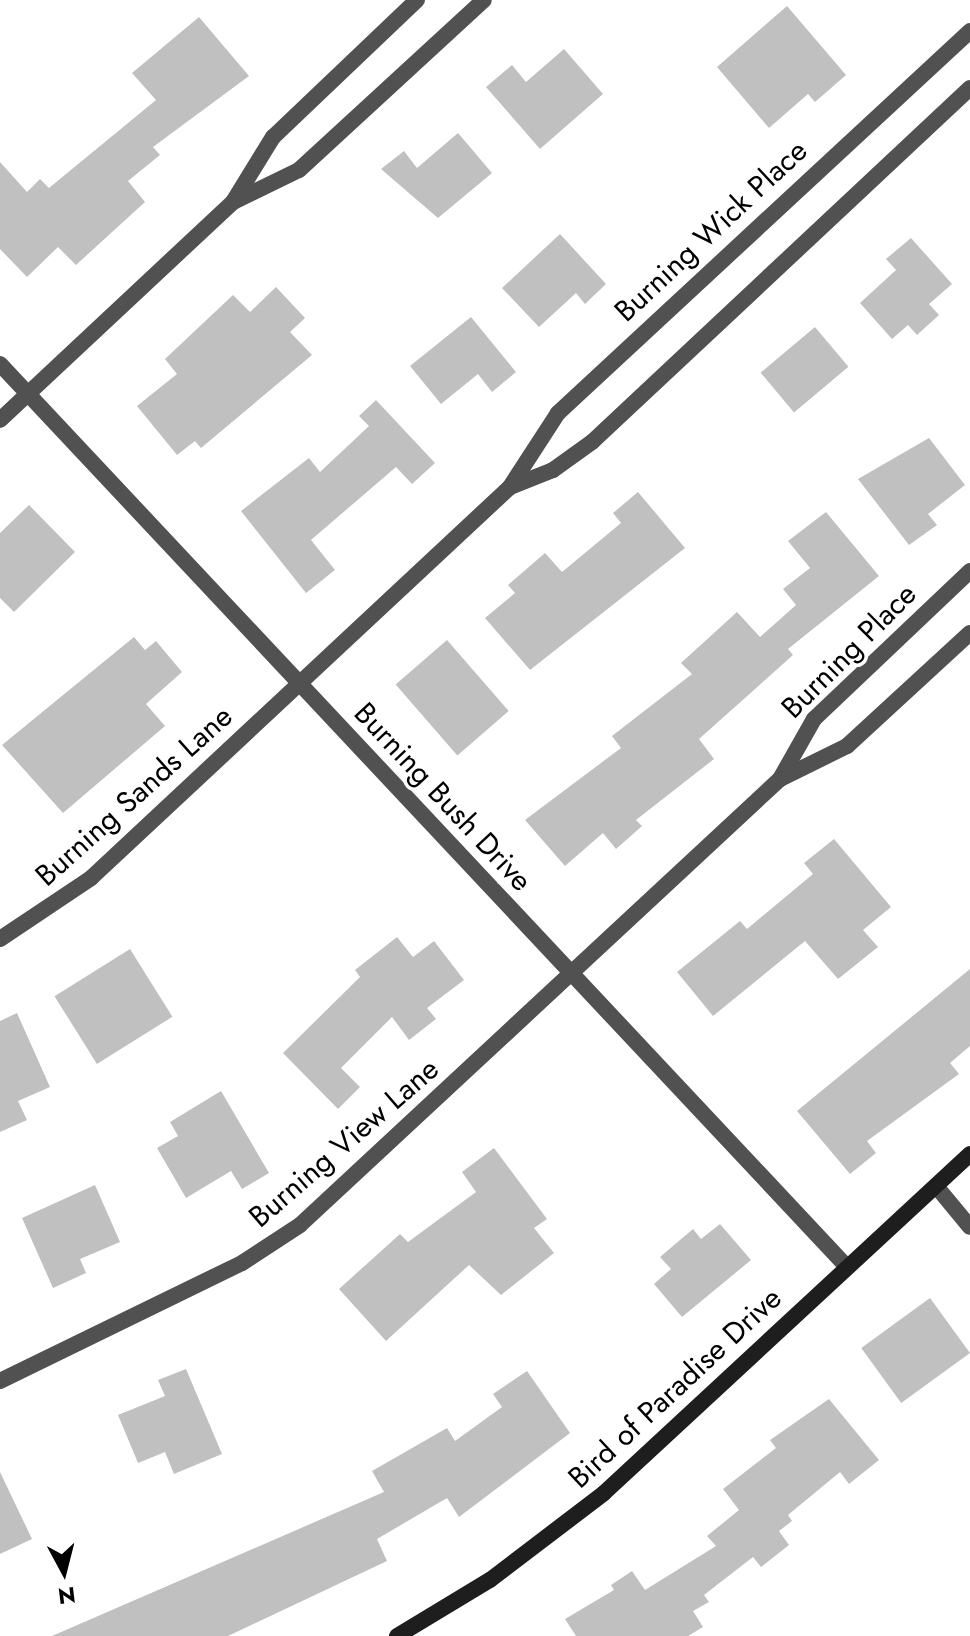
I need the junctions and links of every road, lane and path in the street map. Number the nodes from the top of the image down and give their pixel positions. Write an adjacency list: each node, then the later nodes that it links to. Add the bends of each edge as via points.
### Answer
1 (417, 0): 5 (street, via 273,137)
2 (484, 0): 5 (street, via 299,170)
3 (970, 31): 9 (street, Burning Wick Place, via 558,413)
4 (970, 88): 9 (street, Burning Wick Place, via 592,442 553,470)
5 (233, 202): 7 (street)
6 (0, 364): 7 (street, Burning Bush Drive)
7 (28, 394): 8 (street); 12 (street, Burning Bush Drive)
8 (0, 420)
9 (510, 487): 12 (street, Burning Wick Place)
10 (970, 571): 13 (street, Burning Place, via 814,719)
11 (970, 633): 13 (street, Burning Place, via 847,746)
12 (299, 684): 14 (street, Burning Sands Lane, via 91,878); 15 (street, Burning Bush Drive)
13 (780, 779): 15 (street, Burning Place)
14 (0, 939)
15 (572, 975): 19 (street, Burning Bush Drive); 20 (street, Burning View Lane, via 273,1245)
16 (970, 1154): 17 (street, Bird of Paradise Drive)
17 (936, 1186): 18 (street); 19 (street, Bird of Paradise Drive)
18 (970, 1227)
19 (847, 1267): 21 (street, Bird of Paradise Drive, via 604,1493 522,1558)
20 (0, 1381)
21 (397, 1636)

